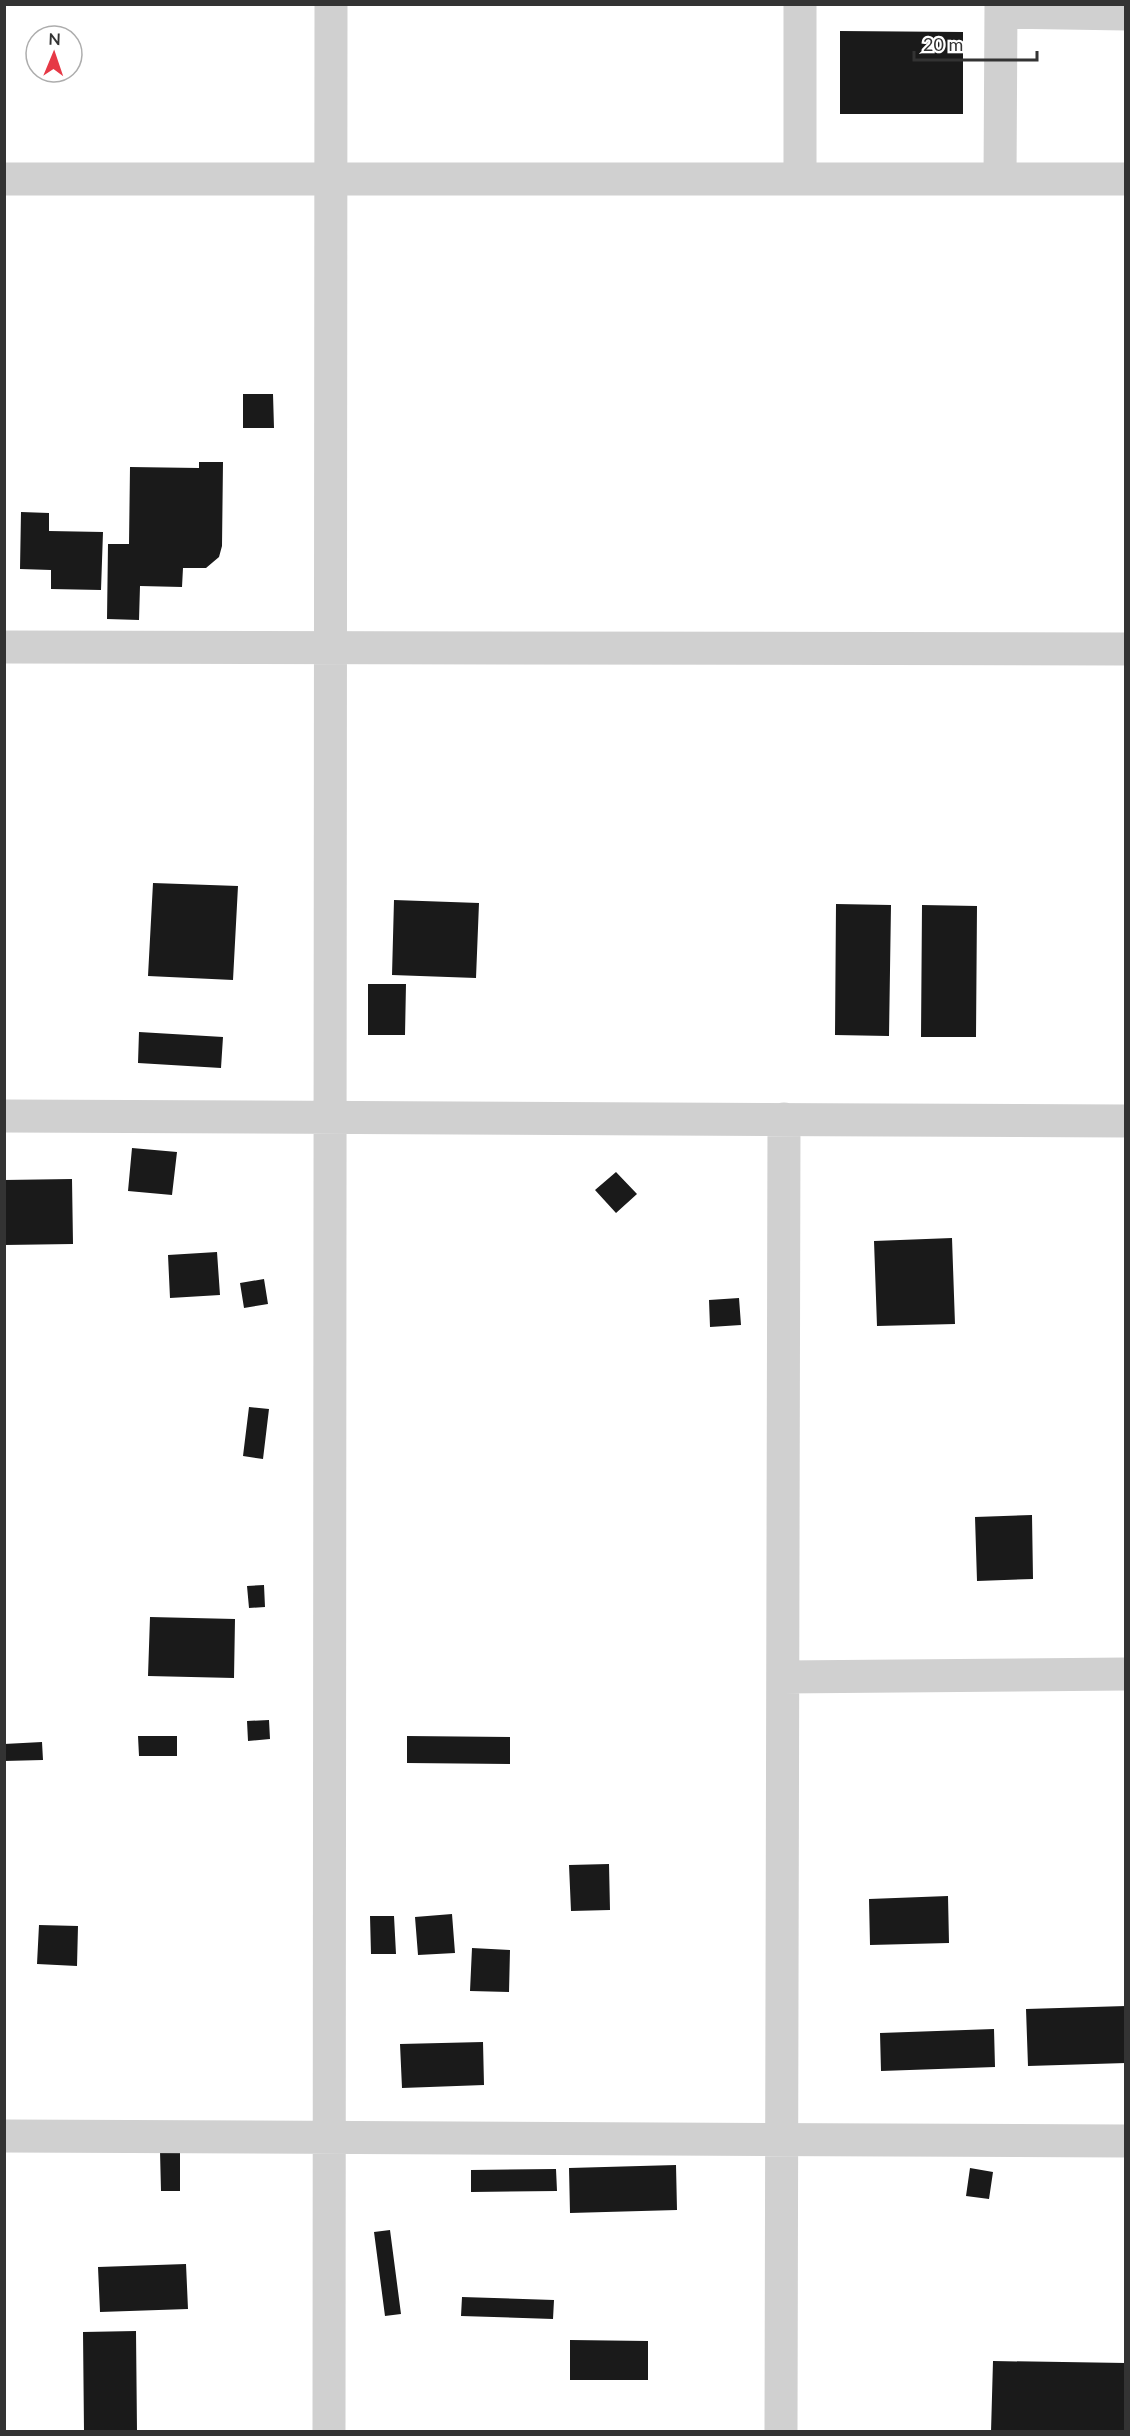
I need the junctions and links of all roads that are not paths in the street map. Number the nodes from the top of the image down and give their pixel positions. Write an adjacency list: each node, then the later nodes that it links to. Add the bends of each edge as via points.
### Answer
1 (332, 4): 6 (street)
2 (800, 4): 7 (street)
3 (1001, 8): 4 (street); 8 (street)
4 (1125, 14)
5 (4, 179): 6 (street)
6 (331, 179): 7 (street); 11 (street)
7 (800, 179): 8 (street)
8 (1000, 179): 9 (street)
9 (1125, 179)
10 (4, 647): 11 (street)
11 (330, 648): 12 (street); 14 (street)
12 (1125, 649)
13 (4, 1116): 14 (street)
14 (330, 1117): 15 (street); 20 (street)
15 (784, 1119): 16 (street); 18 (street)
16 (1125, 1121)
17 (1125, 1674): 18 (street)
18 (783, 1677): 21 (street)
19 (4, 2136): 20 (street)
20 (329, 2138): 21 (street); 23 (street)
21 (782, 2140): 22 (street); 24 (street)
22 (1125, 2141)
23 (329, 2432)
24 (782, 2432)

